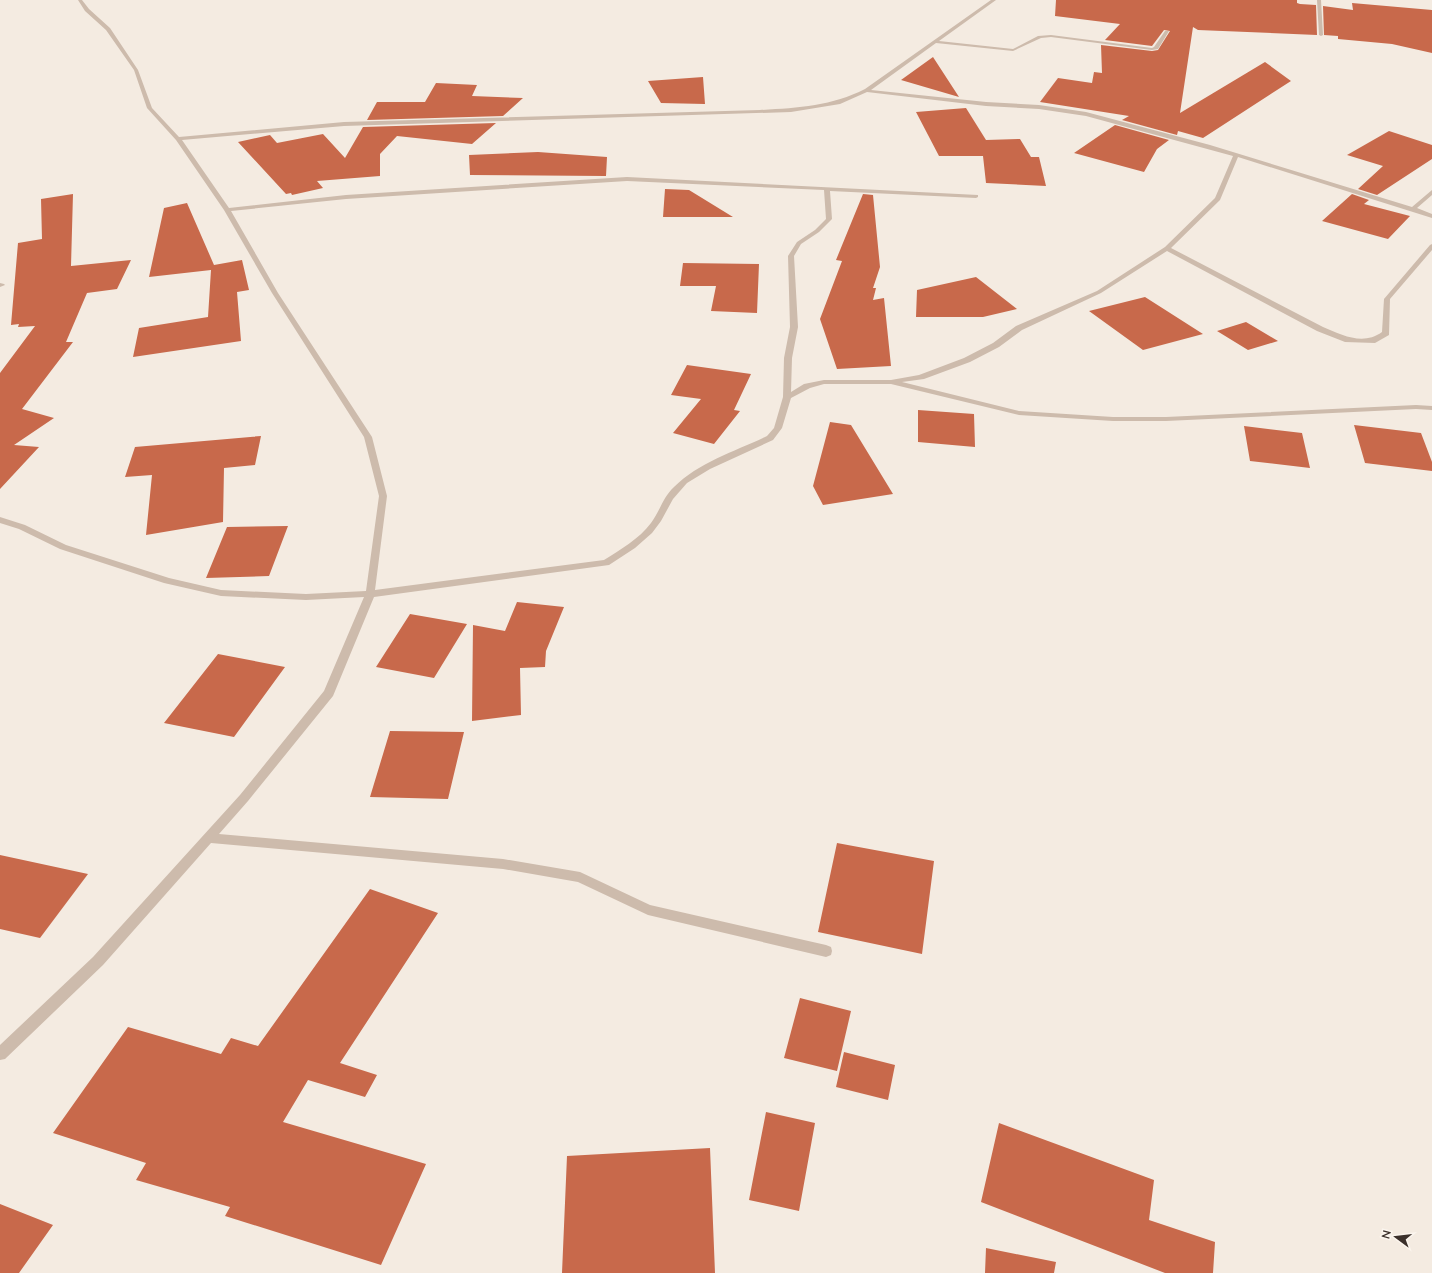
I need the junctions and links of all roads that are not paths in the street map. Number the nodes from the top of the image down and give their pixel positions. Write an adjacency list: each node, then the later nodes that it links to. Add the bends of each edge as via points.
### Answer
1 (80, 0): 8 (street, via 108,29 136,70 150,108)
2 (994, 0): 6 (street)
3 (1319, 0): 5 (street)
4 (1167, 32): 6 (street, via 1152,50 1051,36 1038,36 1013,50)
5 (1321, 35)
6 (936, 42): 7 (street)
7 (868, 91): 8 (street, via 842,102 760,112 344,124); 9 (street, via 1039,107 1086,114 1153,130)
8 (178, 138): 14 (street)
9 (1236, 155): 13 (street); 17 (street, via 1218,199)
10 (827, 190): 12 (street); 14 (street, via 627,179 346,197); 19 (street, via 829,219 799,244 790,256 794,327 788,358)
11 (1432, 192): 13 (street)
12 (976, 196)
13 (1413, 209): 15 (street)
14 (227, 210): 22 (street, via 275,293 368,437 384,496)
15 (1432, 216)
16 (1432, 246): 17 (street, via 1387,299 1386,333 1375,341 1348,340 1320,329)
17 (1167, 248): 18 (street, via 1099,292 1019,328 996,346 921,377)
18 (892, 382): 19 (street, via 824,382 807,386); 20 (street, via 1019,413 1113,419)
19 (787, 397): 22 (street, via 778,428 770,438 698,473 677,488 665,502 654,524 635,544 606,563)
20 (1432, 408)
21 (0, 520): 22 (street, via 22,527 64,547 167,581 221,593 306,597)
22 (370, 594): 23 (street, via 330,693)
23 (208, 838): 24 (street, via 503,864 580,877 648,910); 25 (street, via 98,961)
24 (826, 951)
25 (0, 1054)

